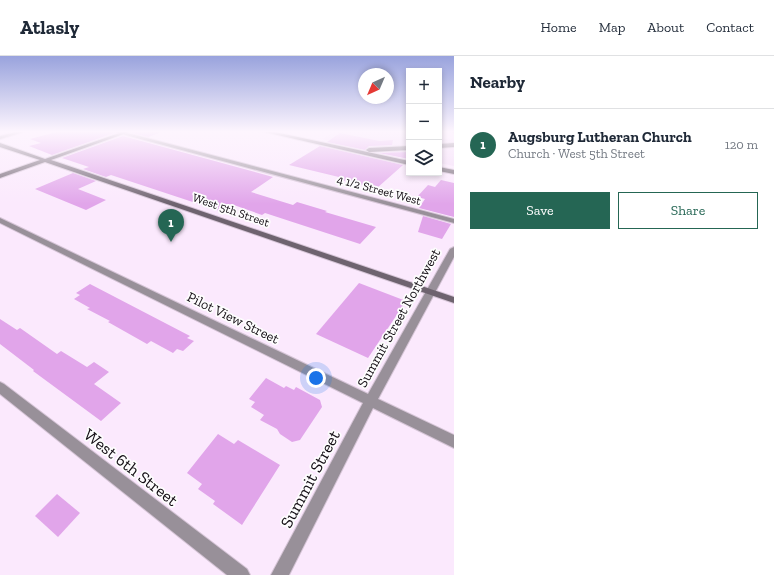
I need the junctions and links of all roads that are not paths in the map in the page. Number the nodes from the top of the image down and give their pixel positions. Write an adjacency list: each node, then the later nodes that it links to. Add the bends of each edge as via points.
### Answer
1 (32, 155): 5 (street, West 5th Street)
2 (59, 155): 5 (street)
3 (203, 155): 11 (street, 4 1/2 Street West)
4 (375, 155): 6 (street)
5 (45, 160): 9 (street); 13 (street, West 5th Street)
6 (406, 162)
7 (442, 170): 8 (street)
8 (454, 172)
9 (0, 176)
10 (0, 220): 16 (street, Pilot View Street)
11 (454, 221)
12 (454, 249): 13 (street, Summit Street Northwest)
13 (431, 292): 14 (street, West 5th Street); 16 (street, Summit Street Northwest)
14 (454, 300)
15 (0, 387): 18 (street, West 6th Street)
16 (371, 400): 17 (street, Pilot View Street); 19 (street, Summit Street)
17 (454, 442)
18 (240, 575)
19 (280, 575)

